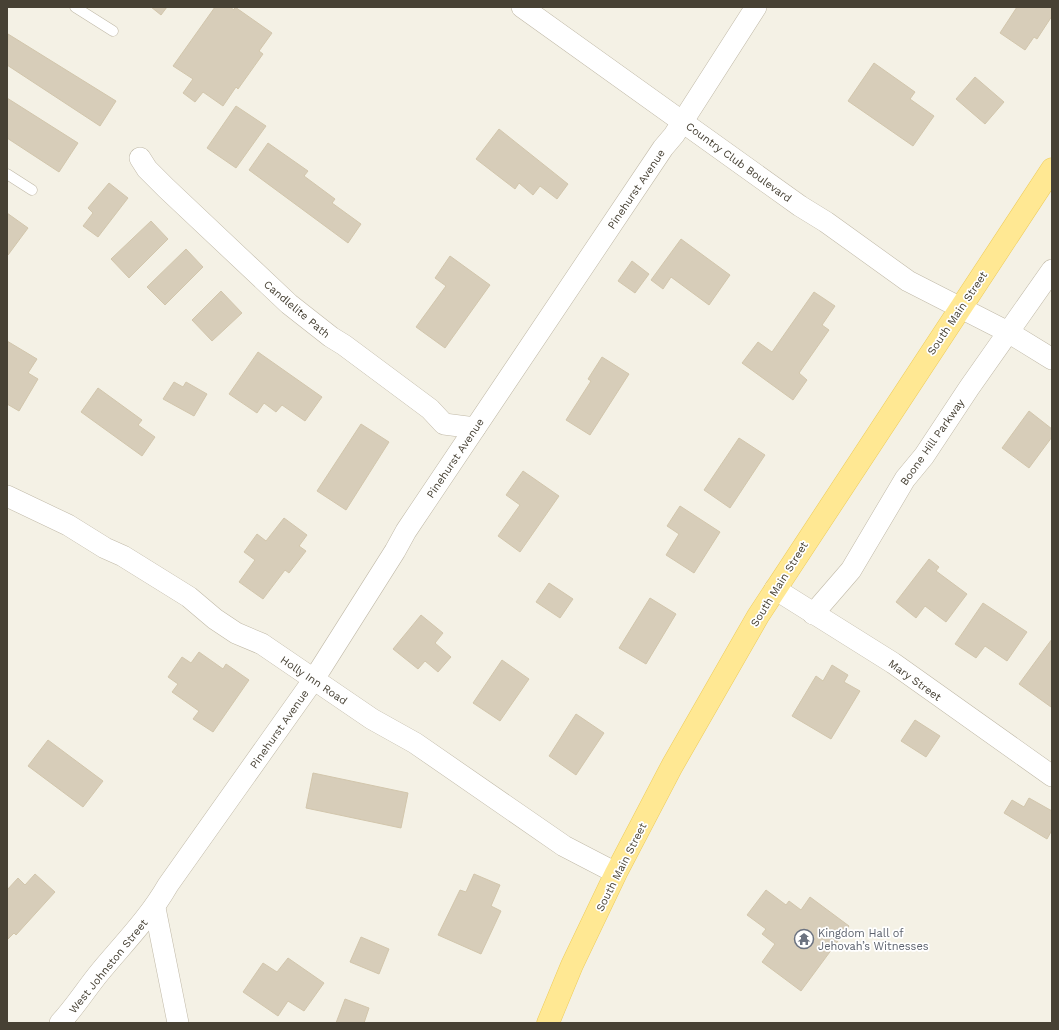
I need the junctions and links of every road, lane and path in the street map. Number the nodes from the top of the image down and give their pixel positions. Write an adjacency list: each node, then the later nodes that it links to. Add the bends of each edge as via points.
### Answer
1 (75, 7): 4 (lane)
2 (522, 7): 5 (street, Country Club Boulevard)
3 (756, 7): 5 (street, Pinehurst Avenue)
4 (113, 31)
5 (682, 121): 11 (street, Country Club Boulevard, via 884,265); 14 (street, Pinehurst Avenue)
6 (140, 158): 14 (street, Candlelite Path, via 166,188 288,304 430,409 444,424)
7 (1052, 169): 11 (main road, South Main Street)
8 (7, 174): 9 (lane)
9 (32, 190)
10 (1052, 270): 12 (street, Boone Hill Parkway)
11 (960, 309): 12 (street, Country Club Boulevard); 16 (main road, South Main Street)
12 (1008, 332): 13 (street, Country Club Boulevard); 17 (street, Boone Hill Parkway, via 924,456 905,479 851,570)
13 (1052, 358)
14 (475, 428): 18 (street, Pinehurst Avenue, via 406,531)
15 (7, 496): 18 (street, Holly Inn Road, via 68,525 123,556 189,597 236,633 262,644)
16 (775, 589): 17 (street, Mary Street); 20 (main road, South Main Street, via 672,766)
17 (813, 614): 19 (street, Mary Street, via 893,663)
18 (314, 679): 20 (street, Holly Inn Road, via 372,719 415,743 564,846); 21 (street, Pinehurst Avenue, via 168,885)
19 (1052, 776)
20 (616, 873): 24 (main road, South Main Street, via 572,965)
21 (155, 908): 22 (street, West Johnston Street); 23 (street)
22 (60, 1023)
23 (178, 1023)
24 (548, 1023)

